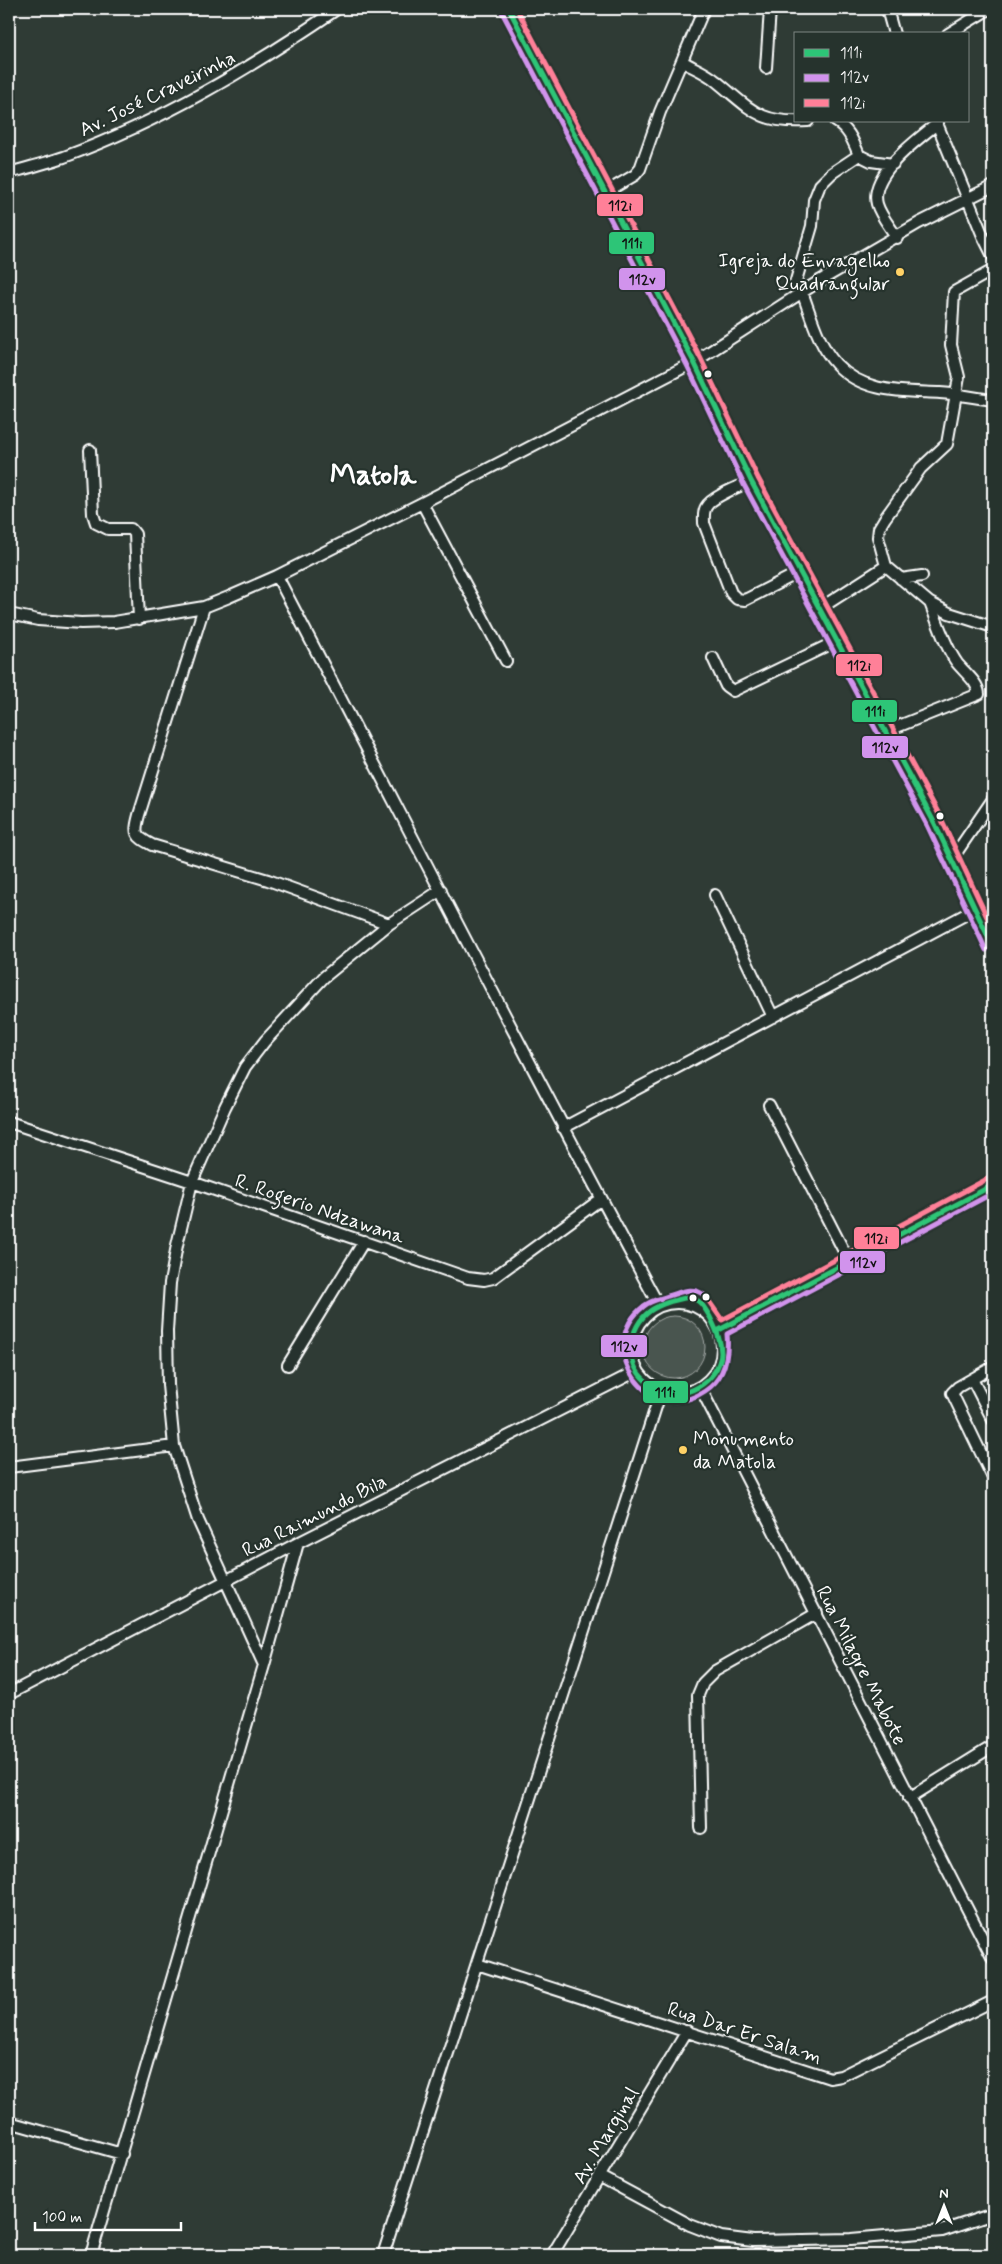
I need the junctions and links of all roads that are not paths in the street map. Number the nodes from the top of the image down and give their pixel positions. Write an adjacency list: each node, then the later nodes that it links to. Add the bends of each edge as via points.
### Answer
1 (337, 9): 16 (street, Av. José Craveirinha, via 238,74 178,106 79,151)
2 (509, 9): 18 (street)
3 (704, 9): 9 (street)
4 (770, 9): 10 (street)
5 (887, 9): 7 (street)
6 (989, 9): 8 (street)
7 (893, 32)
8 (951, 32)
9 (683, 62): 11 (street, via 715,80 749,110 770,119); 18 (street, via 660,112 640,169)
10 (766, 68)
11 (794, 122)
12 (837, 122): 14 (street, via 850,133)
13 (937, 122): 15 (street); 19 (street)
14 (859, 155): 15 (street, via 871,161); 23 (street, via 820,185 814,200 812,226)
15 (893, 164): 20 (street, via 879,181 876,194 877,205)
16 (9, 173)
17 (993, 186): 19 (street)
18 (606, 192): 24 (street)
19 (969, 199): 20 (street, via 919,223); 21 (street)
20 (897, 238): 23 (street)
21 (993, 256)
22 (993, 270): 25 (street, via 954,292 951,345 959,371)
23 (798, 288): 24 (street); 25 (street, via 826,349 836,364 851,376 880,388 905,393)
24 (694, 362): 28 (street); 29 (street)
25 (956, 396): 26 (street); 30 (street, via 947,444 921,468 879,528 880,550)
26 (993, 400)
27 (90, 450): 39 (street, via 96,523 108,529 131,529 135,534)
28 (751, 480): 31 (street); 31 (street, via 713,499 704,513 704,523 731,593 744,600)
29 (422, 503): 32 (street); 43 (street)
30 (886, 566): 34 (street); 37 (street)
31 (800, 572): 37 (street)
32 (276, 576): 36 (street); 47 (street)
33 (922, 576): 34 (street)
34 (901, 579): 35 (street)
35 (930, 603): 40 (street, via 949,613); 44 (street, via 957,663 978,688 979,694)
36 (204, 607): 39 (street); 50 (street, via 139,815 137,835 152,845 268,880)
37 (819, 609): 41 (street)
38 (9, 614): 39 (street, via 81,623)
39 (139, 619)
40 (993, 627)
41 (837, 641): 42 (street, via 733,691 726,686); 44 (street)
42 (713, 658)
43 (506, 661)
44 (884, 732): 46 (street)
45 (993, 799): 46 (street)
46 (952, 859): 49 (street)
47 (442, 890): 50 (street); 55 (street)
48 (715, 895): 52 (street)
49 (974, 910): 51 (street); 52 (street)
50 (390, 924): 56 (street, via 324,977 245,1067)
51 (993, 947)
52 (773, 1016): 55 (street)
53 (769, 1105): 60 (street)
54 (9, 1122): 56 (street, R. Rogerio Ndzawana)
55 (563, 1128): 58 (street)
56 (192, 1182): 59 (street, R. Rogerio Ndzawana); 70 (street, via 170,1283 168,1385)
57 (993, 1185): 60 (street)
58 (601, 1199): 59 (street, R. Rogerio Ndzawana, via 493,1278 484,1280 468,1278); 61 (street)
59 (364, 1241): 63 (street)
60 (849, 1261): 62 (street)
61 (659, 1306): 62 (street, via 672,1303 691,1305 708,1314); 65 (street, via 639,1322 633,1334 632,1360)
62 (719, 1330): 67 (street, via 722,1343 720,1362 710,1379)
63 (288, 1365)
64 (993, 1367): 66 (street)
65 (637, 1371): 68 (street); 73 (street, Rua Raimundo Bila)
66 (972, 1379): 69 (street); 72 (street, via 958,1387 952,1396)
67 (700, 1387): 68 (street, via 688,1392); 75 (street, Rua Milagre Mabote)
68 (661, 1391): 82 (street)
69 (993, 1420)
70 (174, 1446): 71 (street); 74 (street, via 198,1520)
71 (9, 1467)
72 (992, 1474)
73 (298, 1543): 74 (street, Rua Raimundo Bila); 76 (street)
74 (225, 1581): 76 (street); 77 (street, Rua Raimundo Bila)
75 (817, 1613): 79 (street, Rua Milagre Mabote); 80 (street, via 715,1671 702,1683 698,1695)
76 (264, 1665): 86 (street)
77 (9, 1694)
78 (993, 1746): 79 (street)
79 (909, 1798): 81 (street, Rua Milagre Mabote)
80 (701, 1828)
81 (993, 1959)
82 (477, 1964): 84 (street, Rua Dar Er Salam); 90 (street)
83 (993, 2001): 84 (street, Rua Dar Er Salam, via 836,2078 824,2077)
84 (687, 2032): 87 (street, Av. Marginal)
85 (9, 2122): 86 (street)
86 (122, 2154): 89 (street)
87 (601, 2177): 88 (street, via 690,2225 721,2237 753,2241 942,2231); 91 (street, Av. Marginal)
88 (993, 2214)
89 (91, 2255)
90 (383, 2255)
91 (552, 2255)

